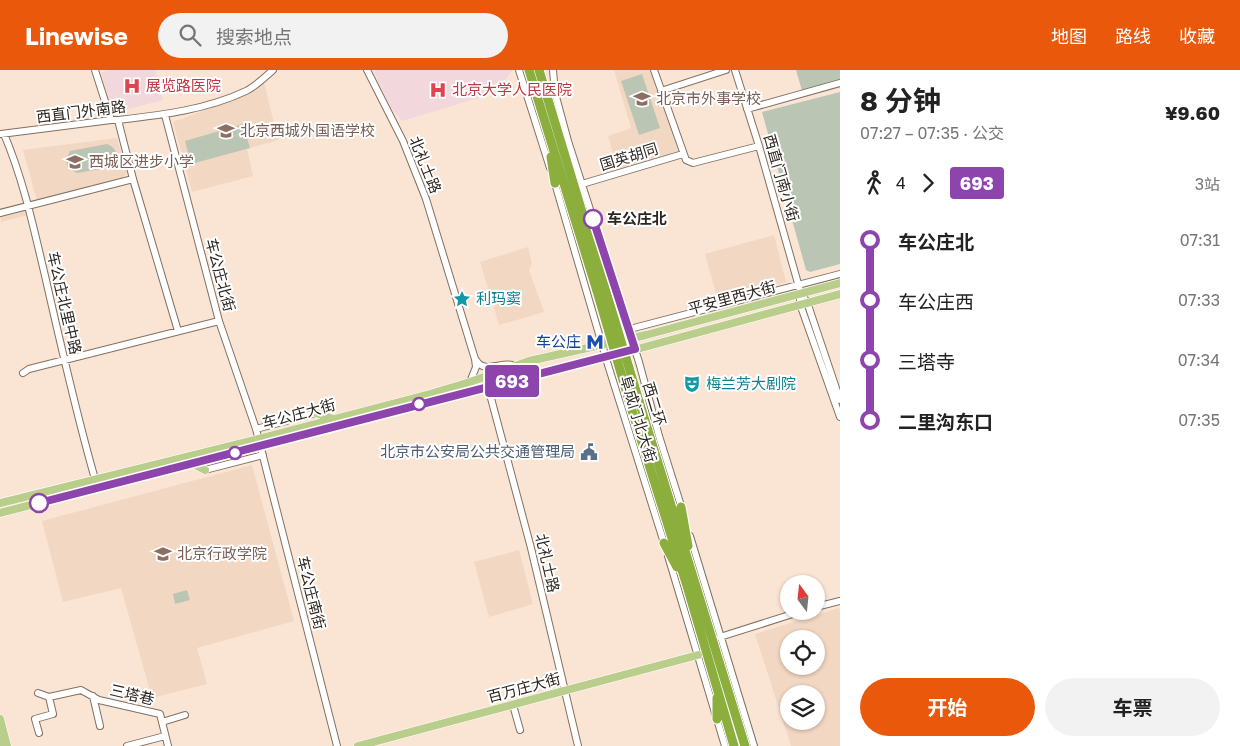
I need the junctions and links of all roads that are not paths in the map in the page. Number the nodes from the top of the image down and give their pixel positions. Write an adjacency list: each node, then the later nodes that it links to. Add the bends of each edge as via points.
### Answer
1 (95, 70): 15 (street)
2 (274, 70): 14 (street, 西直门外南路, via 247,91)
3 (367, 70): 39 (street, 北礼士路, via 403,141 426,199)
4 (519, 70): 22 (street, 阜成门北大街)
5 (529, 70): 17 (highway, 西二环)
6 (539, 70): 29 (highway, 西二环)
7 (553, 70): 23 (street, 阜成门北大街, via 555,93)
8 (654, 70): 12 (street)
9 (726, 70): 12 (street)
10 (735, 70): 13 (street, 西直门南小街)
11 (840, 83): 13 (street)
12 (661, 91): 20 (street)
13 (747, 109): 19 (street, 西直门南小街)
14 (165, 115): 16 (street, 西直门外南路); 33 (street, 车公庄北街)
15 (111, 120): 16 (street, 西直门外南路); 18 (street, 西直门外南路)
16 (118, 120): 21 (street)
17 (547, 130): 22 (highway); 29 (highway, 西二环)
18 (2, 134): 24 (street, 车公庄北里中路, via 16,163)
19 (759, 146): 20 (street, via 693,163); 28 (street, 西直门南小街)
20 (683, 154): 23 (street, 国英胡同)
21 (134, 179): 24 (street); 34 (street)
22 (555, 183): 36 (street, 阜成门北大街)
23 (582, 184): 35 (street, 阜成门北大街)
24 (28, 206): 25 (street); 40 (street, 车公庄北里中路)
25 (0, 213)
26 (840, 274): 28 (street)
27 (840, 283): 30 (main road, 平安里西大街)
28 (798, 285): 30 (street, 西直门南小街); 35 (street)
29 (601, 290): 60 (highway, 西二环, bridge)
30 (801, 294): 32 (street, 西直门南小街); 35 (main road, 平安里西大街)
31 (840, 294): 32 (main road, 平安里西大街)
32 (803, 304): 37 (main road, 平安里西大街); 43 (street, 西直门南小街)
33 (219, 320): 34 (street); 50 (street, 车公庄北街)
34 (178, 331): 40 (street)
35 (630, 334): 36 (main road, 平安里西大街); 37 (street, 阜成门北大街)
36 (601, 340): 38 (street, 阜成门北大街); 41 (main road, 车公庄大街)
37 (635, 349): 38 (main road, 平安里西大街); 57 (street, 阜成门北大街)
38 (606, 356): 45 (main road, 车公庄大街); 59 (street, 阜成门北大街)
39 (476, 359): 41 (street, via 483,367); 44 (street)
40 (64, 361): 42 (street); 55 (street, 车公庄北里中路)
41 (512, 366): 44 (main road, 车公庄大街)
42 (23, 373)
43 (834, 381): 46 (street, 西直门南小街); 48 (street, 西直门南小街)
44 (470, 382): 49 (main road, 车公庄大街)
45 (488, 387): 51 (main road, 车公庄大街); 67 (street, 北礼士路)
46 (840, 400)
47 (316, 413): 49 (main road); 50 (street)
48 (840, 416)
49 (333, 419): 51 (main road, 车公庄大街)
50 (256, 429): 51 (street, 车公庄北街)
51 (260, 442): 52 (street, 车公庄南街); 53 (main road, 车公庄大街); 55 (main road, 车公庄大街)
52 (263, 455): 54 (street); 85 (street, 车公庄南街)
53 (193, 464): 54 (main road); 58 (main road, 车公庄大街)
54 (205, 470)
55 (95, 479): 56 (main road, 车公庄大街)
56 (0, 503)
57 (681, 507): 60 (highway); 64 (street, 阜成门北大街)
58 (0, 513)
59 (664, 543): 60 (highway); 65 (street, 阜成门北大街)
60 (690, 585): 66 (highway, 西二环); 90 (highway, 西二环)
61 (840, 601): 62 (street)
62 (825, 605)
63 (780, 618): 64 (street)
64 (720, 637): 91 (street, 阜成门北大街)
65 (698, 655): 67 (main road, 百万庄大街); 74 (street, 阜成门北大街)
66 (718, 690): 74 (highway); 89 (highway, 西二环)
67 (564, 691): 71 (main road, 百万庄大街); 87 (street, 北礼士路)
68 (38, 693): 70 (street)
69 (93, 696): 70 (street, 三塔巷, via 81,690); 75 (street, 三塔巷, via 160,714); 76 (street, 三塔巷)
70 (49, 697): 78 (street, via 54,714 36,719)
71 (513, 705): 77 (street); 86 (main road, 百万庄大街)
72 (185, 715): 75 (street, 三塔巷)
73 (0, 719): 82 (main road)
74 (717, 719): 88 (street, 阜成门北大街)
75 (162, 722): 79 (street, 三塔巷)
76 (100, 726)
77 (520, 730)
78 (39, 733)
79 (165, 736): 83 (street); 84 (street, 三塔巷)
80 (0, 740): 81 (main road)
81 (2, 746)
82 (7, 746)
83 (127, 746)
84 (168, 746)
85 (337, 746)
86 (358, 746)
87 (578, 746)
88 (725, 746)
89 (734, 746)
90 (745, 746)
91 (754, 746)

